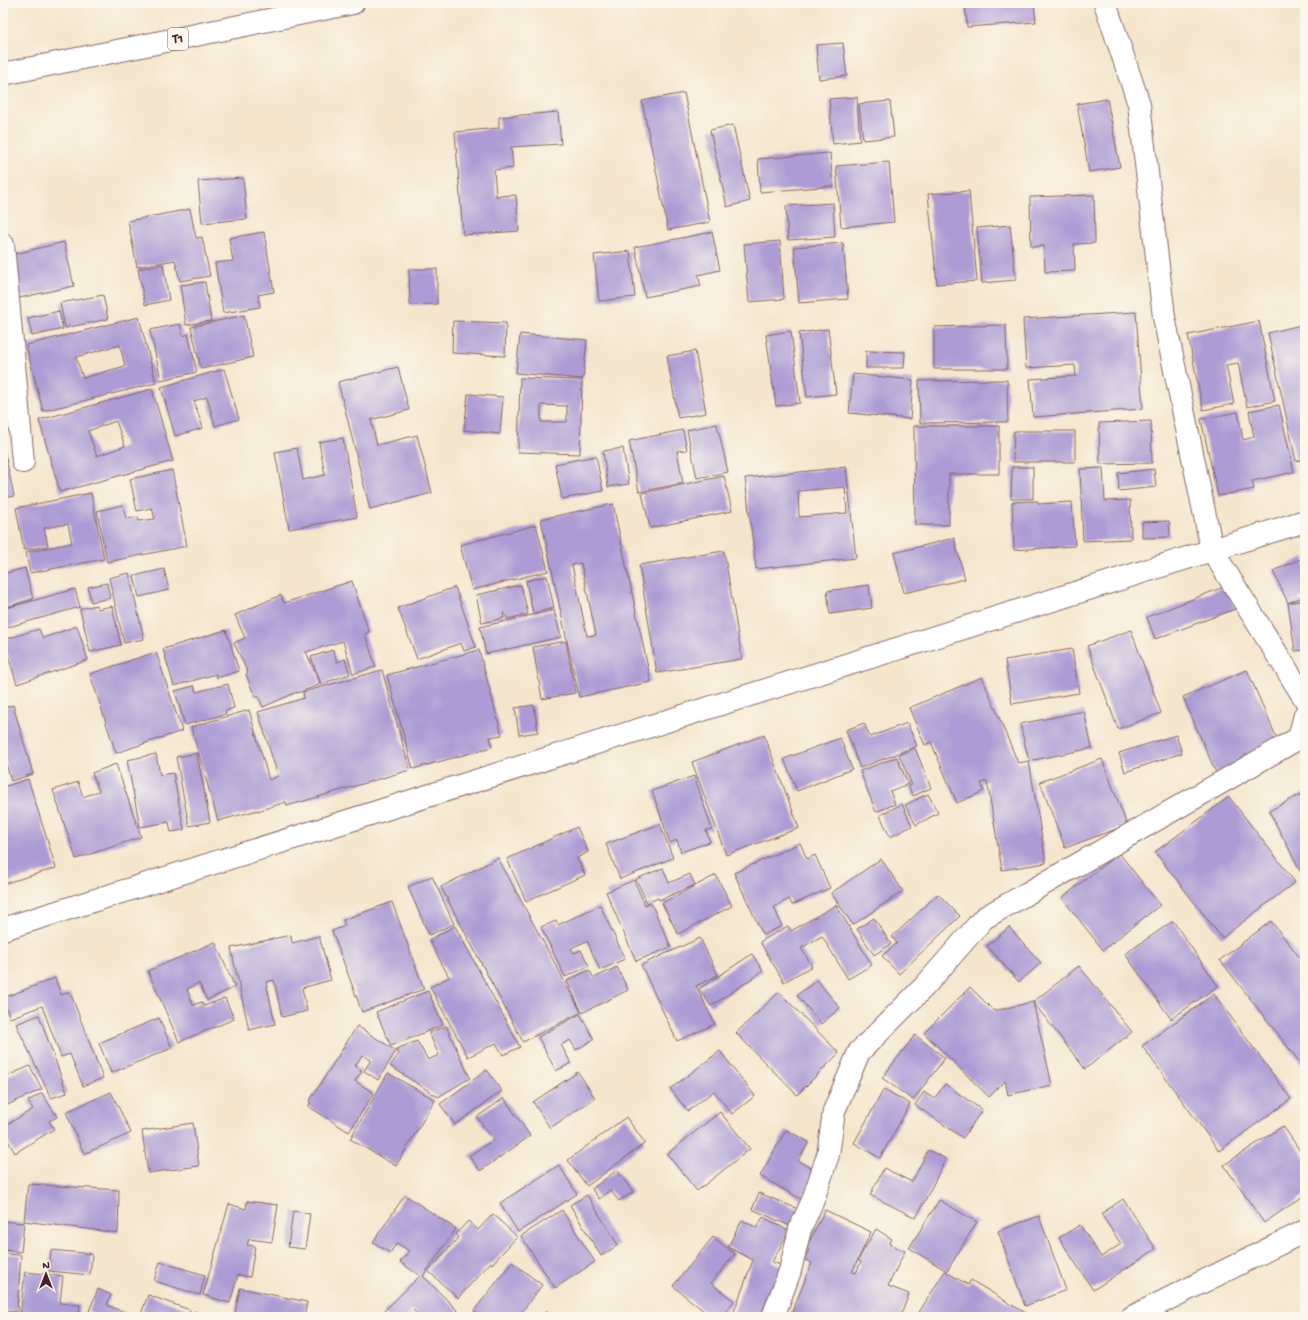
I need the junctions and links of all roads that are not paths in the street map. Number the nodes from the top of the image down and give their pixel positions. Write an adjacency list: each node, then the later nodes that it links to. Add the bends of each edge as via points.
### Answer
1 (353, 3): 3 (main road, T1)
2 (1105, 3): 7 (main road, via 1139,104 1164,317)
3 (3, 74)
4 (3, 245): 5 (main road)
5 (23, 462)
6 (1305, 521): 7 (main road)
7 (1212, 550): 8 (main road); 10 (main road)
8 (1305, 699)
9 (1305, 715): 12 (main road, via 1299,738 984,918 924,987 859,1052 834,1111 828,1155 800,1229 790,1271)
10 (3, 929)
11 (1305, 1231): 13 (main road)
12 (773, 1317)
13 (1132, 1317)

